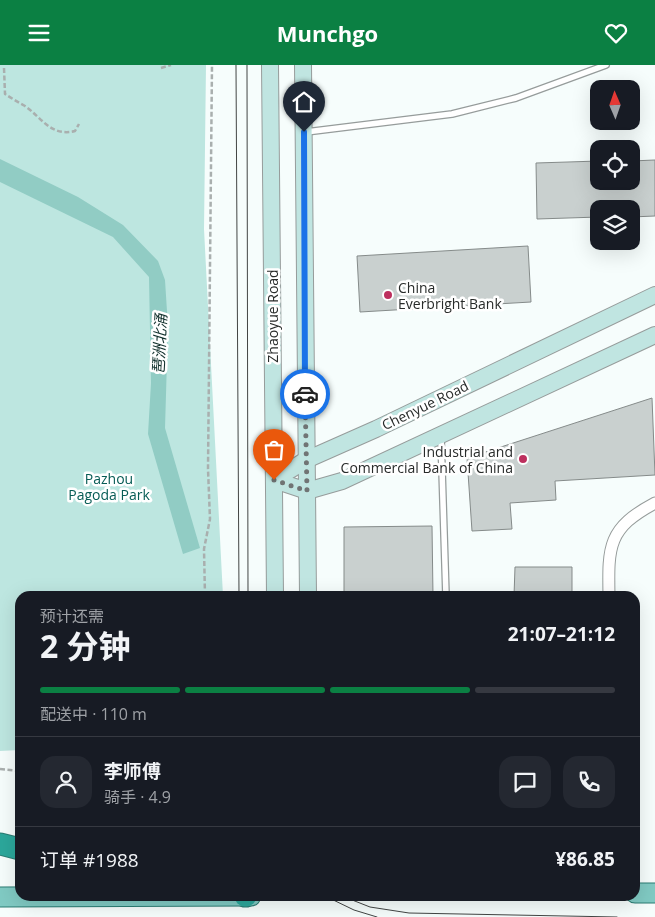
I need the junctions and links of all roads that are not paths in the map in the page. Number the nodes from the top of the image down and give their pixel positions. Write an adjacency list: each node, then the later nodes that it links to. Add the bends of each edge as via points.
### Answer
1 (270, 65): 9 (main road, Zhaoyue Road)
2 (303, 65): 4 (main road)
3 (606, 65): 4 (lane, via 516,98 452,114)
4 (304, 132): 8 (main road)
5 (655, 295): 8 (main road, Chenyue Road)
6 (655, 335): 7 (main road)
7 (441, 436): 10 (main road, via 349,478); 14 (lane)
8 (306, 460): 9 (main road, Chenyue Road); 10 (main road)
9 (274, 480): 10 (main road); 12 (main road, Zhaoyue Road)
10 (307, 491): 13 (main road)
11 (655, 503): 15 (street, via 626,521 614,538 609,560)
12 (275, 591)
13 (308, 591)
14 (446, 591)
15 (609, 591)
16 (0, 844): 17 (highway)
17 (15, 848)
18 (640, 893): 19 (main road)
19 (655, 893)
20 (0, 897): 21 (main road)
21 (15, 897)

